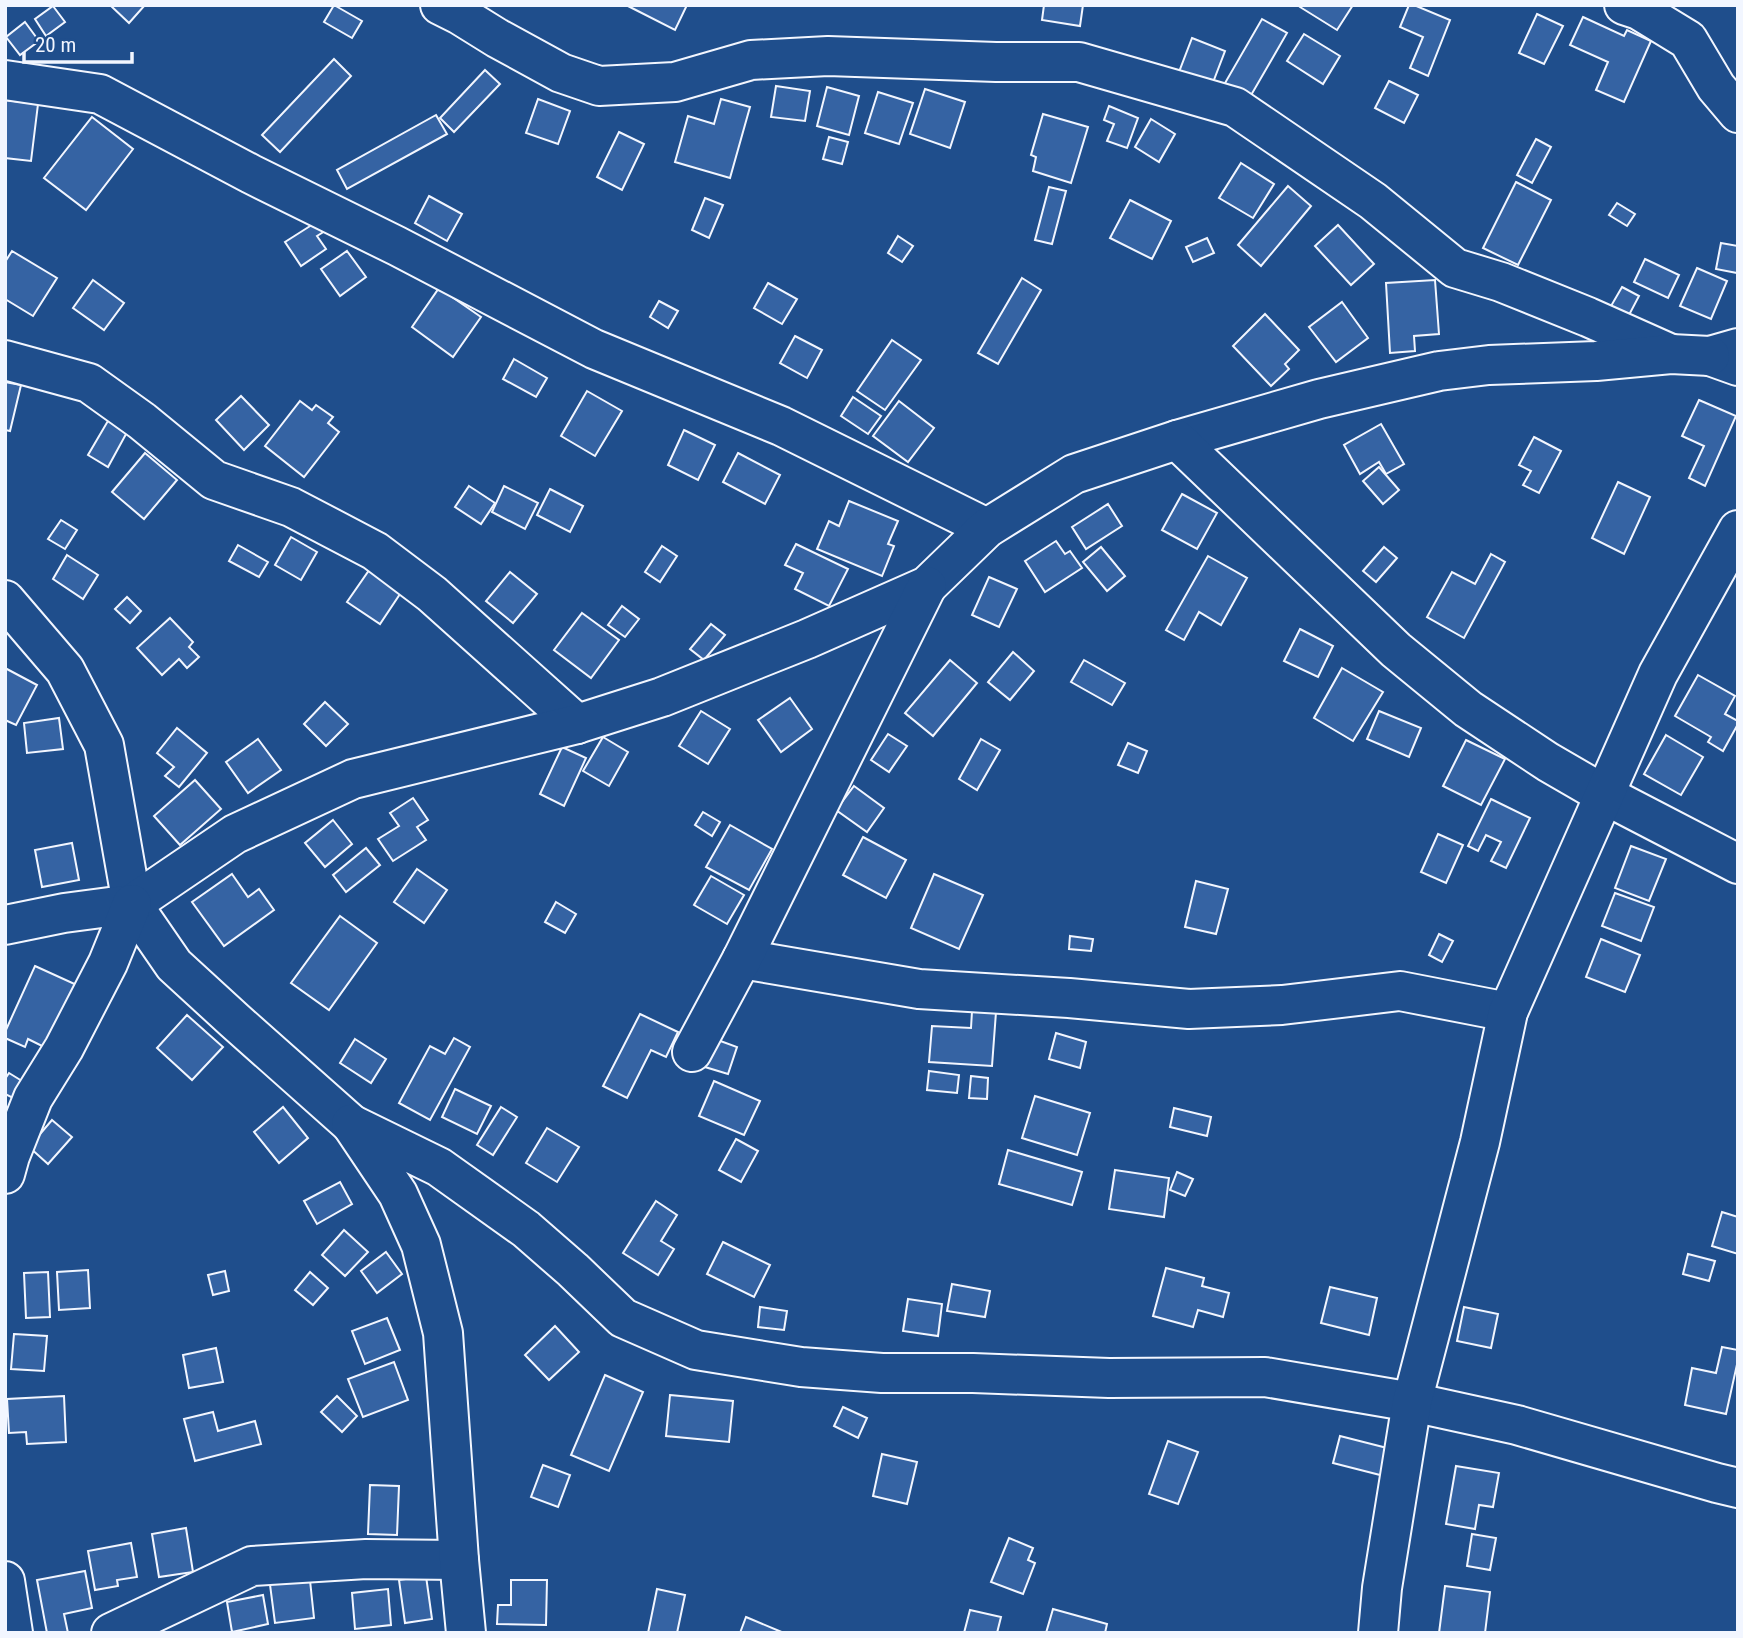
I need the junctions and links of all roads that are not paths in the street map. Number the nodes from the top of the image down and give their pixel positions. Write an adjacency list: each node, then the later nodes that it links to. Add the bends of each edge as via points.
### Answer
1 (440, 5): 5 (street, via 561,73 599,86 675,82 751,60 828,56 1079,62 1236,107 1373,201 1455,268 1501,282)
2 (1625, 5): 4 (street, via 1688,40)
3 (5, 80): 9 (street, via 100,94 594,349 781,426)
4 (1738, 113)
5 (1671, 354): 6 (street); 8 (street, via 1439,372 1319,399)
6 (1729, 357)
7 (5, 360): 13 (street, via 89,383 214,480 291,507 375,551 432,594)
8 (1177, 440): 9 (street, via 1074,474); 14 (street, via 1396,650 1468,709)
9 (987, 528): 11 (street)
10 (1738, 530): 14 (street, via 1658,674)
11 (927, 586): 13 (street, via 662,697); 18 (street)
12 (5, 600): 16 (street, via 65,670 104,745)
13 (577, 724): 16 (street, via 353,779 235,834)
14 (1605, 795): 15 (street); 19 (street)
15 (1738, 863)
16 (132, 904): 17 (street); 21 (street, via 174,965); 22 (street, via 108,963 33,1098)
17 (5, 925)
18 (743, 959): 19 (street, via 919,989 1189,1009 1283,1005 1400,991); 20 (street)
19 (1508, 1012): 23 (street, via 1480,1142)
20 (692, 1052)
21 (351, 1124): 23 (street, via 439,1167 515,1222 623,1318 696,1350 802,1367 882,1373 1265,1377); 25 (street, via 398,1194 421,1245 443,1333)
22 (5, 1174)
23 (1412, 1402): 24 (street, via 1517,1425); 30 (street)
24 (1738, 1488)
25 (459, 1560): 28 (street, via 366,1559 252,1566); 29 (street)
26 (5, 1581): 27 (street)
27 (13, 1633)
28 (111, 1633)
29 (467, 1633)
30 (1378, 1633)

